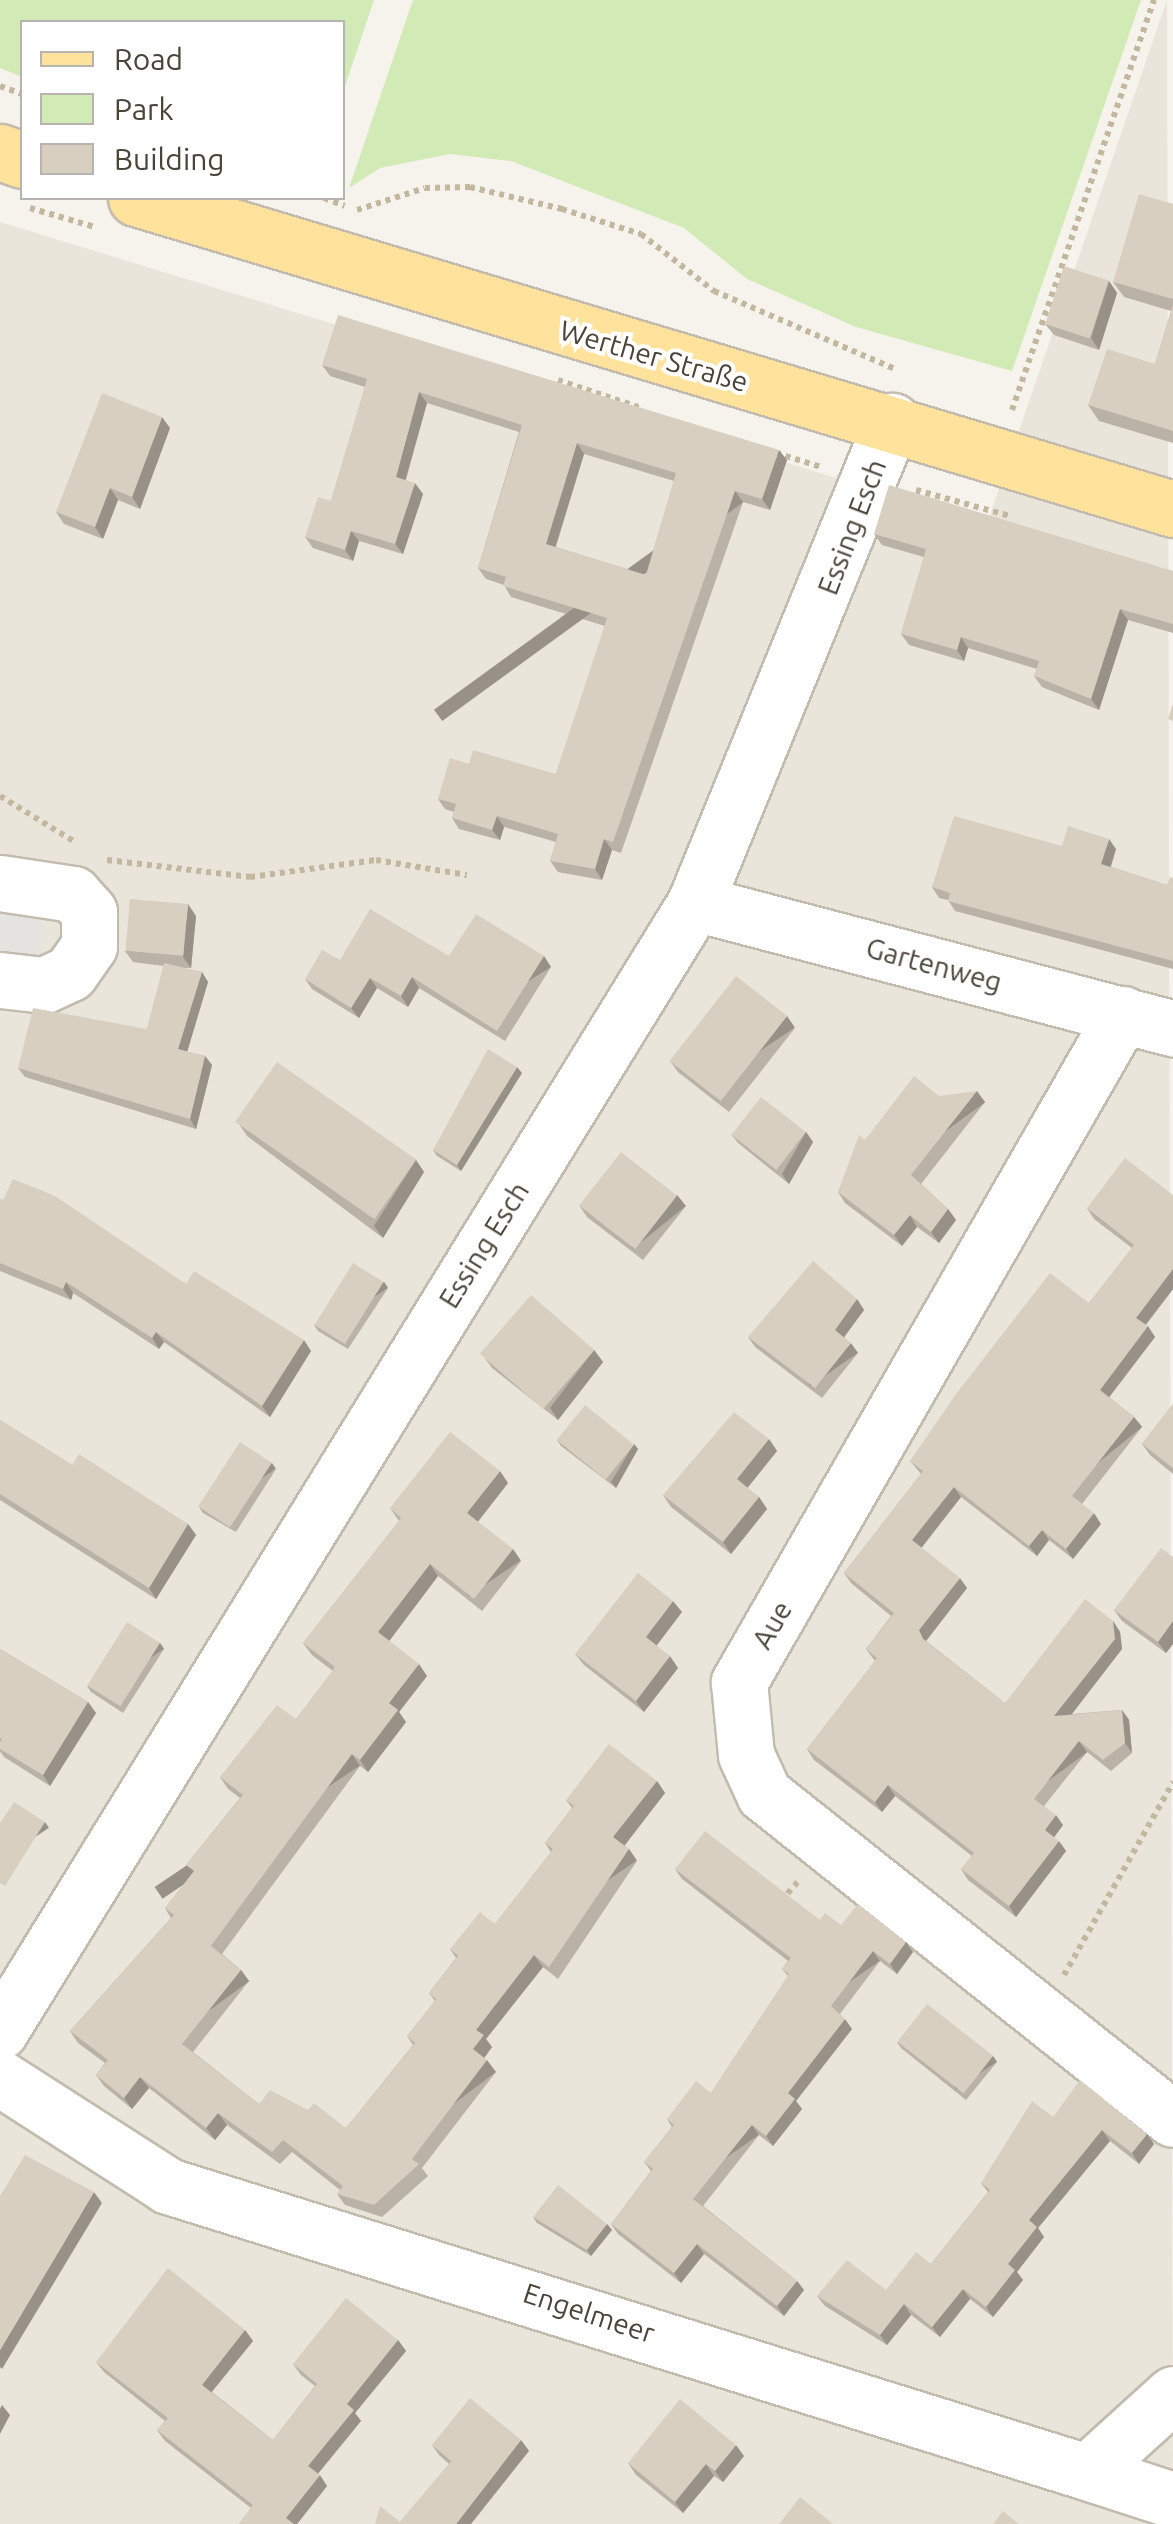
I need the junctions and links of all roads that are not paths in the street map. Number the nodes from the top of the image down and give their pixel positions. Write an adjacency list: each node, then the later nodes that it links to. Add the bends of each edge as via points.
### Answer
1 (142, 200): 2 (main road, Werther Straße, via 358,272)
2 (899, 397): 3 (main road, Werther Straße, via 1008,421); 5 (street, Essing Esch)
3 (1173, 509)
4 (0, 883): 6 (street, via 73,894 89,912 89,946 70,973 44,984)
5 (695, 902): 7 (street, Gartenweg); 8 (street, Essing Esch)
6 (0, 980)
7 (1148, 1021): 10 (street, Aue, via 739,1682 746,1754 764,1794 823,1849)
8 (0, 2031)
9 (0, 2078): 12 (street, Engelmeer, via 168,2186)
10 (1173, 2119)
11 (1173, 2394): 12 (street)
12 (1087, 2472): 13 (street, Engelmeer)
13 (1173, 2500)

